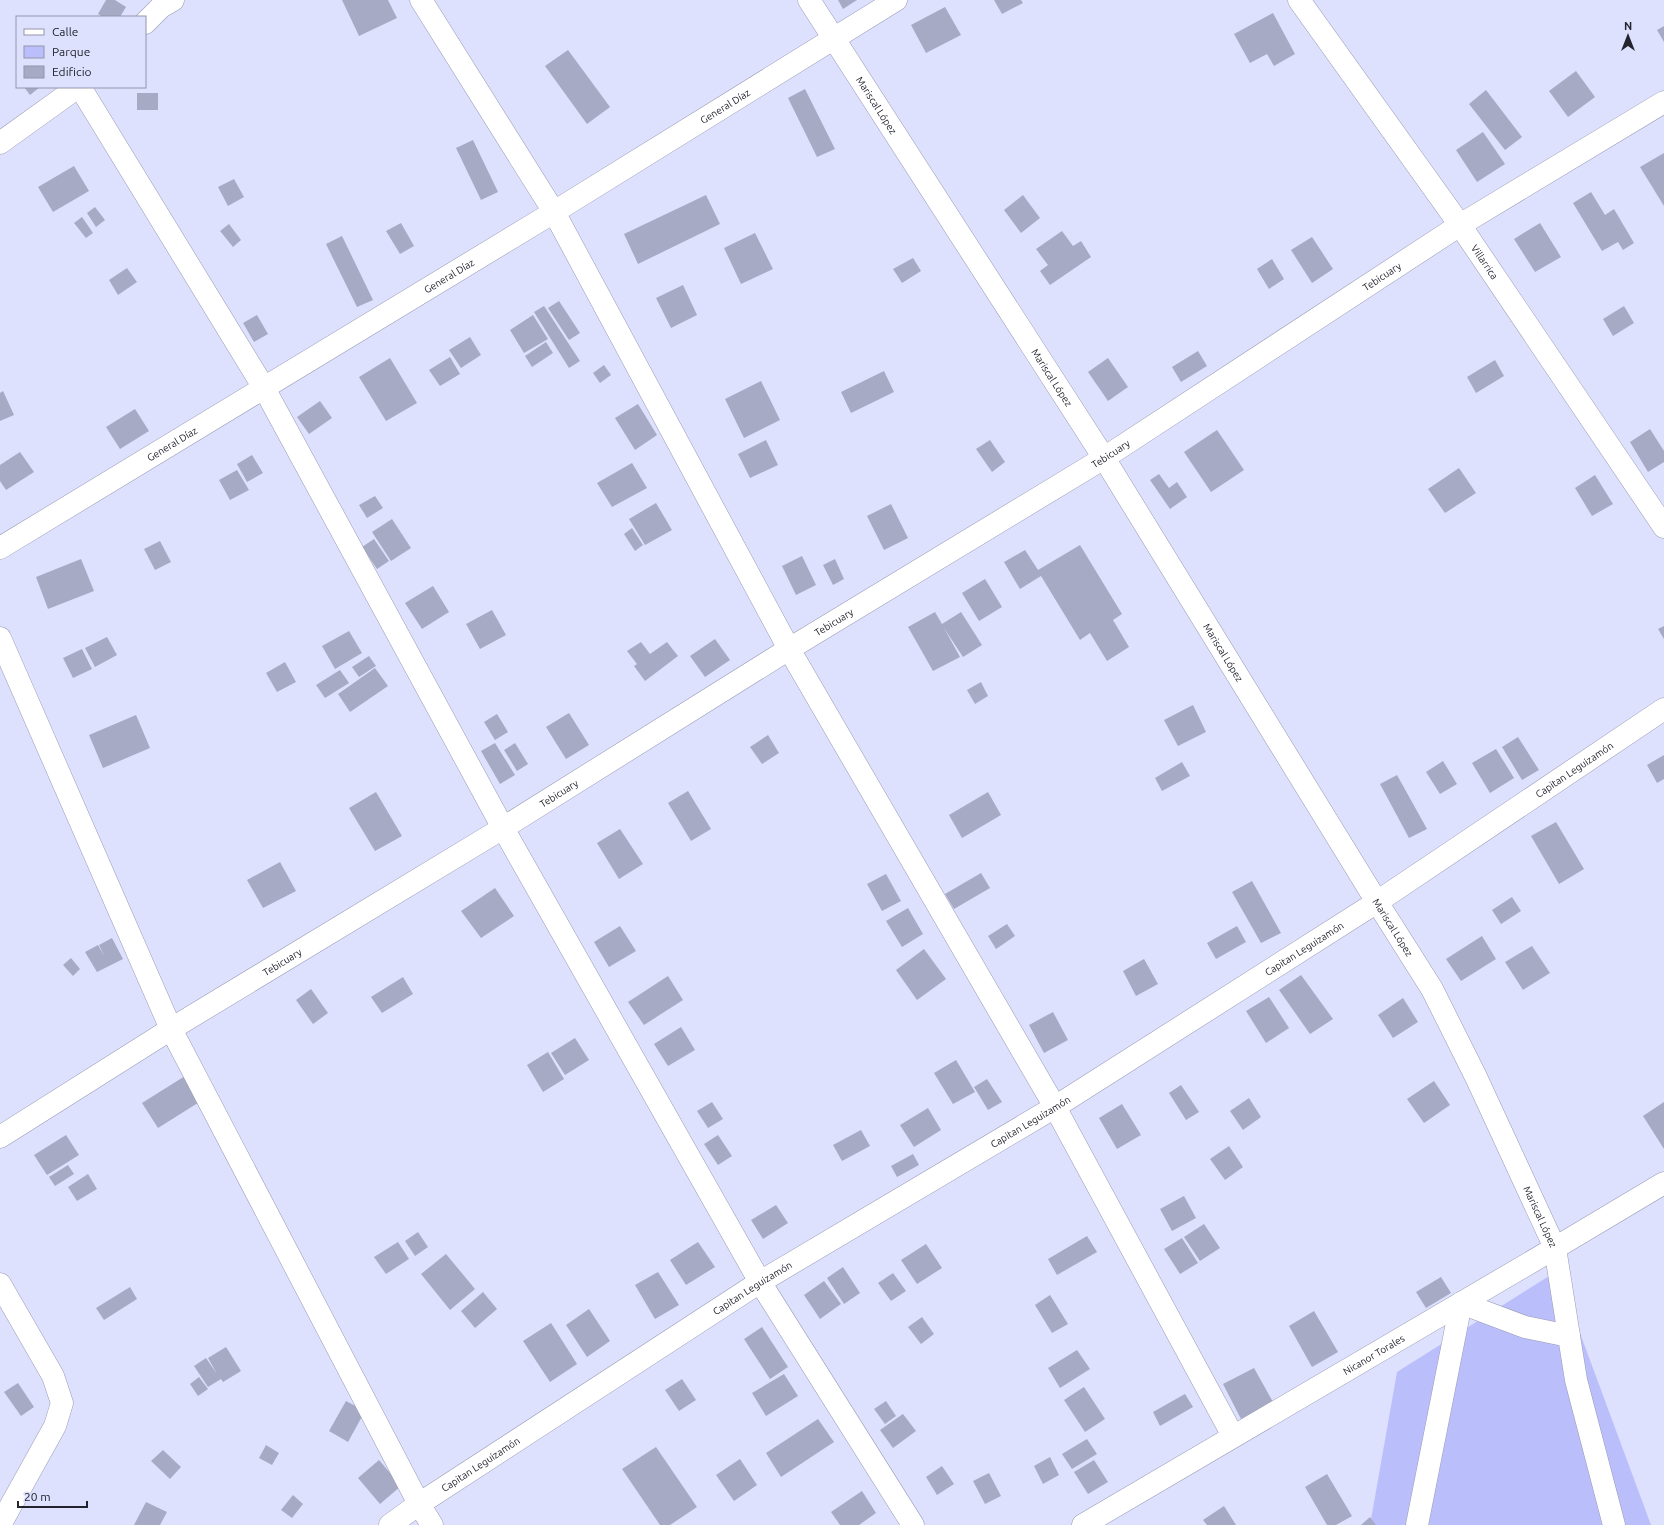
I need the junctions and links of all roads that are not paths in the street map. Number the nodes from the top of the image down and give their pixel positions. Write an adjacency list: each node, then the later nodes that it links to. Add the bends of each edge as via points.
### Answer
1 (172, 0): 6 (street)
2 (421, 0): 12 (street)
3 (809, 0): 7 (street, Mariscal López)
4 (896, 0): 7 (street, General Díaz)
5 (1299, 0): 13 (street, Villarrica)
6 (146, 22)
7 (834, 38): 12 (street, General Díaz); 15 (street, Mariscal López)
8 (78, 88): 11 (street)
9 (80, 88): 14 (street)
10 (1664, 102): 13 (street, Tebicuary)
11 (0, 143)
12 (554, 212): 14 (street, General Díaz); 19 (street)
13 (1460, 225): 15 (street, Tebicuary); 16 (street, Villarrica)
14 (264, 388): 17 (street, General Díaz); 21 (street)
15 (1104, 458): 19 (street, Tebicuary); 22 (street, Mariscal López)
16 (1664, 527)
17 (0, 548)
18 (0, 638): 23 (street)
19 (789, 649): 21 (street, Tebicuary); 24 (street)
20 (1664, 709): 22 (street, Capitan Leguizamón)
21 (503, 828): 23 (street, Tebicuary); 28 (street)
22 (1376, 902): 24 (street, Capitan Leguizamón); 27 (street, Mariscal López, via 1432,989)
23 (171, 1029): 25 (street, Tebicuary); 33 (street)
24 (1055, 1107): 28 (street, Capitan Leguizamón); 32 (street)
25 (0, 1137)
26 (1664, 1182): 27 (street, Nicanor Torales)
27 (1555, 1248): 30 (street, Nicanor Torales); 31 (street, Mariscal López)
28 (760, 1282): 33 (street, Capitan Leguizamón); 37 (street)
29 (0, 1284): 34 (street, via 53,1376 62,1402 55,1426)
30 (1461, 1303): 31 (street, via 1525,1327); 32 (street, Nicanor Torales); 39 (street)
31 (1569, 1336): 40 (street, Mariscal López, via 1576,1380)
32 (1233, 1436): 38 (street, Nicanor Torales)
33 (419, 1504): 35 (street, Capitan Leguizamón); 36 (street)
34 (0, 1525)
35 (390, 1525)
36 (432, 1525)
37 (913, 1525)
38 (1083, 1525)
39 (1417, 1525)
40 (1614, 1525)

